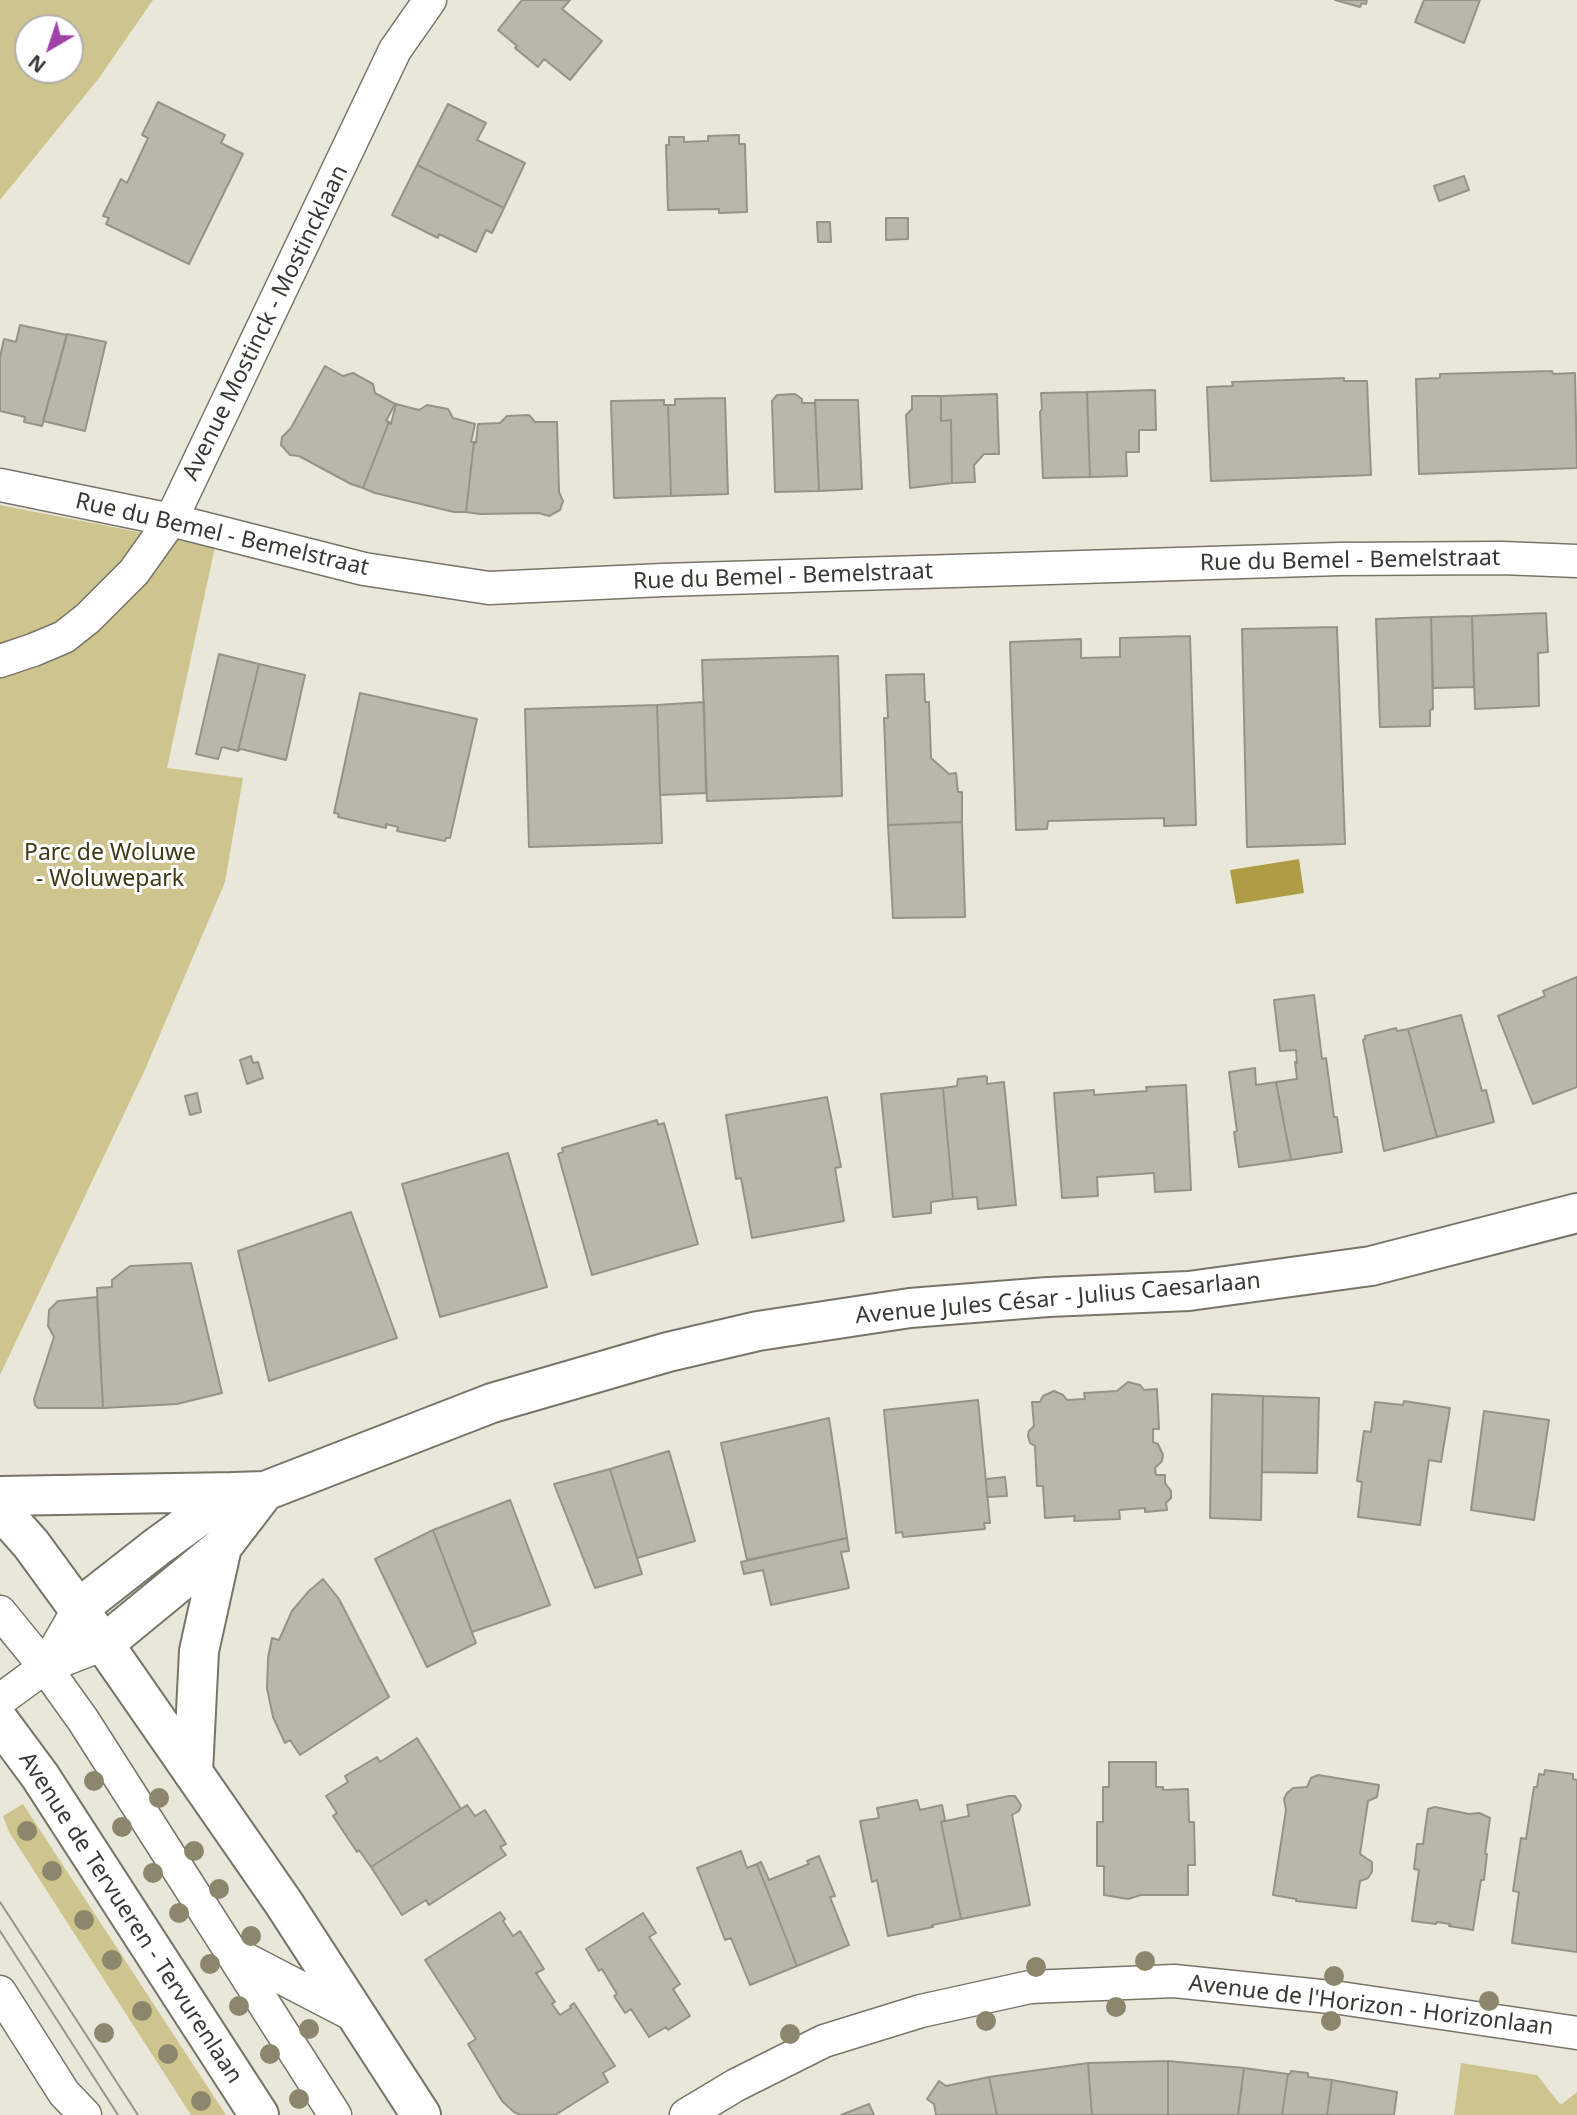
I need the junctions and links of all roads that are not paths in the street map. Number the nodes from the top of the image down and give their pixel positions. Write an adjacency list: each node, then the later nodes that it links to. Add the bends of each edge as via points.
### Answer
1 (430, 0): 3 (street, Avenue Mostinck - Mostincklaan, via 395,50)
2 (0, 485): 3 (street, Rue du Bemel - Bemelstraat)
3 (171, 520): 4 (street, Rue du Bemel - Bemelstraat, via 364,569 489,588 1339,559); 5 (street, Avenue Mostinck - Mostincklaan, via 134,572 88,618 64,637)
4 (1577, 561)
5 (0, 661)
6 (1577, 1213): 7 (street, Avenue Jules César - Julius Caesarlaan, via 1371,1266 1189,1291 910,1308 758,1331 492,1403)
7 (249, 1492): 8 (street, Avenue Jules César - Julius Caesarlaan); 10 (street, Avenue Jules César - Julius Caesarlaan); 11 (street, Avenue Jules César - Julius Caesarlaan, via 158,1546)
8 (0, 1496)
9 (0, 1509): 11 (street)
10 (218, 1564): 13 (street, Avenue Jules César - Julius Caesarlaan); 17 (street, via 199,1651)
11 (79, 1608): 13 (street); 14 (street, Avenue Jules César - Julius Caesarlaan)
12 (0, 1612): 14 (street)
13 (104, 1644): 14 (street, Avenue Jules César - Julius Caesarlaan); 17 (street)
14 (45, 1667): 15 (street, Avenue Jules César - Julius Caesarlaan); 18 (street)
15 (0, 1700)
16 (0, 1722): 23 (street, Avenue de Tervueren - Tervurenlaan, via 40,1776)
17 (193, 1772): 20 (street)
18 (229, 1950): 20 (street); 24 (street)
19 (0, 1992): 22 (street, via 64,2093)
20 (359, 2018): 25 (street)
21 (1577, 2033): 26 (street, Avenue de l'Horizon - Horizonlaan, via 1340,1998 1174,1981 1030,1987 921,2011 824,2041)
22 (85, 2115)
23 (259, 2115)
24 (335, 2115)
25 (421, 2115)
26 (686, 2115)

